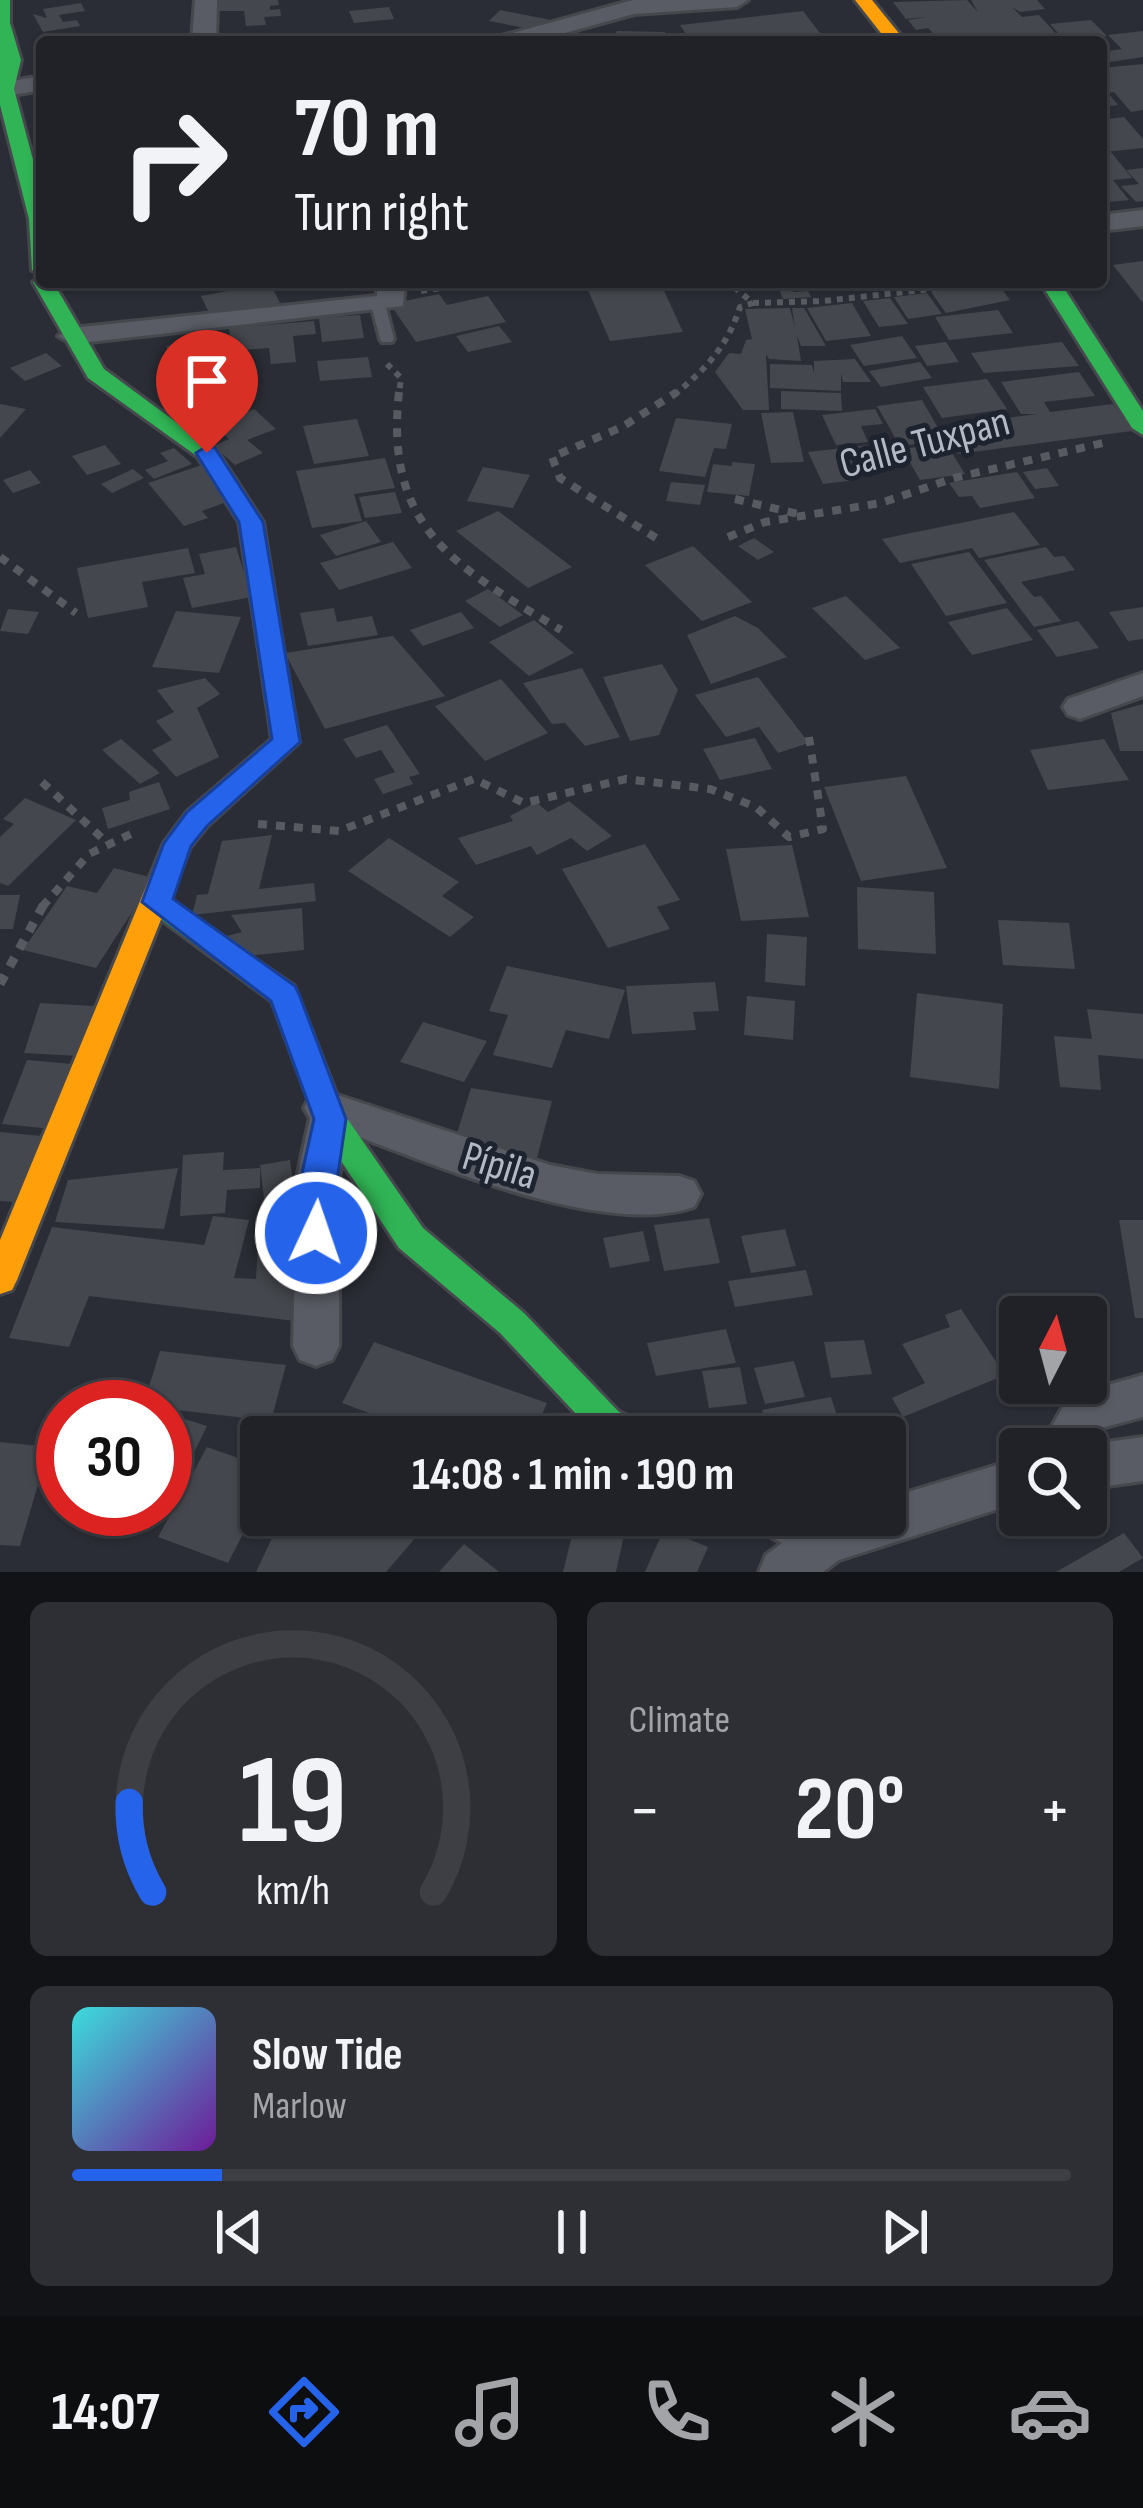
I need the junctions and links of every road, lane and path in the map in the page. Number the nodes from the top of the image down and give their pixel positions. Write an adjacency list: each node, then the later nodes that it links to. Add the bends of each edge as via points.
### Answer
1 (2, 0): 11 (street, via 12,60)
2 (206, 0): 6 (street)
3 (737, 0): 7 (street, via 633,7)
4 (834, 0): 8 (street)
5 (863, 0): 9 (street)
6 (204, 36)
7 (528, 36)
8 (859, 36)
9 (892, 36)
10 (36, 84): 11 (street)
11 (3, 89): 12 (street)
12 (36, 208)
13 (1143, 218): 14 (street)
14 (1107, 222)
15 (1143, 234): 16 (street)
16 (1107, 237)
17 (46, 288): 24 (street)
18 (426, 288): 22 (path)
19 (735, 288): 23 (path)
20 (943, 288): 23 (path)
21 (1053, 288): 26 (street)
22 (388, 292): 24 (street); 25 (lane)
23 (753, 303): 30 (path, via 740,307 727,344 670,398 591,446 552,458 560,478)
24 (72, 336): 39 (street, via 96,373 207,453 251,522 286,742)
25 (387, 339): 34 (path, via 387,365 401,379 396,455 415,519 483,584)
26 (1132, 433): 28 (path, Calle Tuxpan)
27 (735, 499): 28 (path)
28 (807, 516): 29 (path, Calle Tuxpan)
29 (728, 537)
30 (656, 538)
31 (2, 560): 32 (path); 33 (path)
32 (0, 574)
33 (76, 613)
34 (561, 630)
35 (1143, 684): 36 (street)
36 (1080, 707)
37 (809, 736): 39 (path, via 824,829 788,837 756,807 710,789 626,778 524,803 474,779 339,831)
38 (42, 782): 40 (path)
39 (197, 819): 41 (street)
40 (103, 839): 41 (path, via 158,825); 43 (path, via 49,892)
41 (178, 843): 42 (street)
42 (157, 902): 44 (street, via 284,994); 46 (street)
43 (0, 984)
44 (327, 1114): 45 (street, Pípila, via 562,1183 631,1196); 47 (street); 49 (street, via 411,1238 512,1323)
45 (679, 1194)
46 (0, 1280)
47 (316, 1346)
48 (1143, 1396): 50 (street, via 1086,1411)
49 (601, 1416)
50 (1076, 1428)
51 (1143, 1459): 52 (street)
52 (1107, 1463)
53 (999, 1486): 55 (street)
54 (817, 1536): 55 (street)
55 (824, 1540): 56 (street)
56 (784, 1572)

